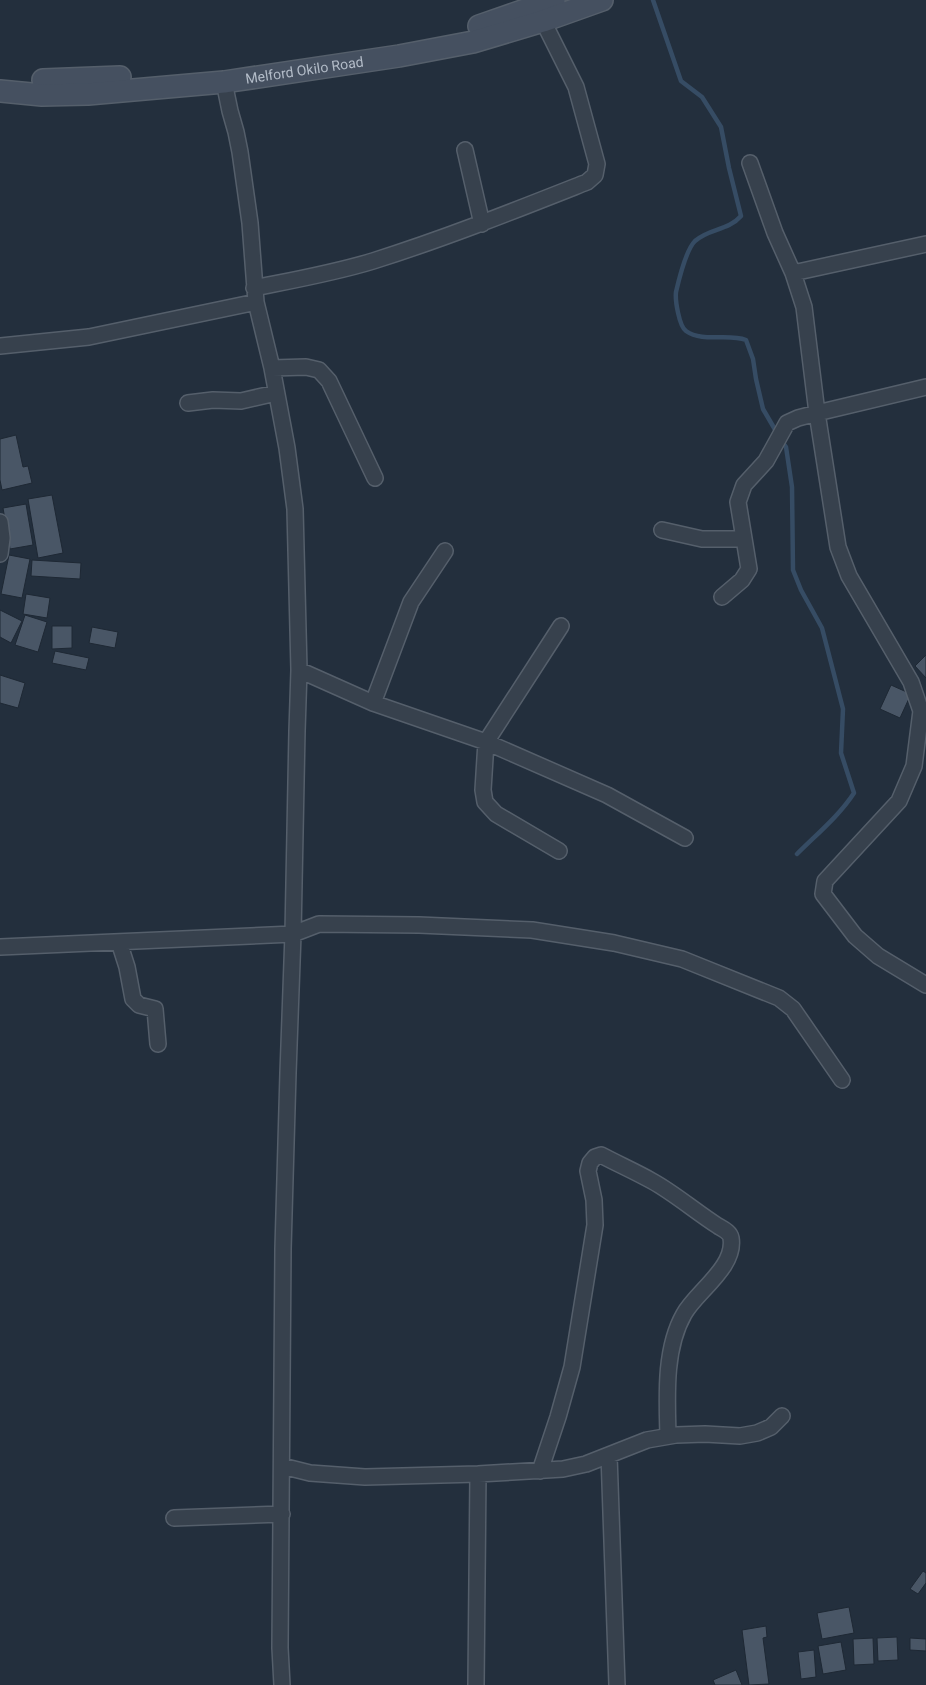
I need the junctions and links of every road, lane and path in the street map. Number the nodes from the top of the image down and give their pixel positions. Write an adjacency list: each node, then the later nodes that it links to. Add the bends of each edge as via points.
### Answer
1 (554, 0): 4 (main road, Melford Okilo Road, via 475,28 300,59 99,79)
2 (602, 0): 3 (main road, Melford Okilo Road)
3 (544, 21): 5 (main road, Melford Okilo Road, via 473,42); 9 (street, via 576,87 597,164 596,175 587,182)
4 (0, 77)
5 (224, 82): 6 (main road, Melford Okilo Road, via 88,94 42,95); 12 (street, via 240,152 250,223)
6 (0, 91)
7 (465, 150): 9 (street)
8 (750, 163): 11 (street, via 774,233)
9 (482, 224): 12 (street, via 371,262)
10 (926, 244): 11 (street)
11 (793, 273): 18 (street, via 804,306)
12 (255, 295): 13 (street, via 89,337); 14 (street)
13 (0, 346)
14 (272, 368): 16 (street); 19 (street, via 319,370 329,381)
15 (926, 387): 18 (street)
16 (276, 393): 17 (street, via 241,401 213,400); 27 (street, via 295,509)
17 (188, 404)
18 (817, 413): 22 (street, via 787,422 766,461 744,485 738,502); 35 (street, via 838,547 849,576 911,682 921,710 914,766 899,801 825,881 823,894 855,936 878,956)
19 (375, 478)
20 (0, 522): 24 (street)
21 (662, 530): 22 (street, via 702,539)
22 (744, 539): 25 (street, via 749,569 742,580)
23 (444, 551): 28 (street, via 411,602)
24 (0, 554)
25 (722, 597)
26 (560, 626): 29 (street)
27 (299, 670): 28 (street); 32 (street)
28 (373, 703): 29 (street)
29 (486, 742): 30 (street, via 607,795); 31 (street, via 485,802 496,814)
30 (685, 838)
31 (559, 851)
32 (294, 934): 33 (street); 37 (street, via 319,924 532,930 614,943 682,959 779,998 793,1008); 41 (street, via 283,1249)
33 (119, 942): 34 (street); 36 (street, via 133,999 139,1006 155,1009)
34 (0, 947)
35 (926, 985)
36 (158, 1044)
37 (842, 1080)
38 (782, 1416): 39 (street, via 771,1427 740,1436)
39 (668, 1436): 40 (street, via 647,1440); 42 (street, via 668,1368 676,1335 684,1313 724,1265 731,1238 727,1232 653,1182 601,1156 595,1157 588,1171 595,1225 572,1367)
40 (608, 1455): 42 (street, via 586,1464); 48 (street)
41 (282, 1466): 43 (street, via 310,1473 365,1477); 44 (street)
42 (540, 1470): 43 (street)
43 (478, 1474): 47 (street)
44 (282, 1514): 45 (street); 46 (street)
45 (174, 1518)
46 (282, 1685)
47 (476, 1685)
48 (617, 1685)

